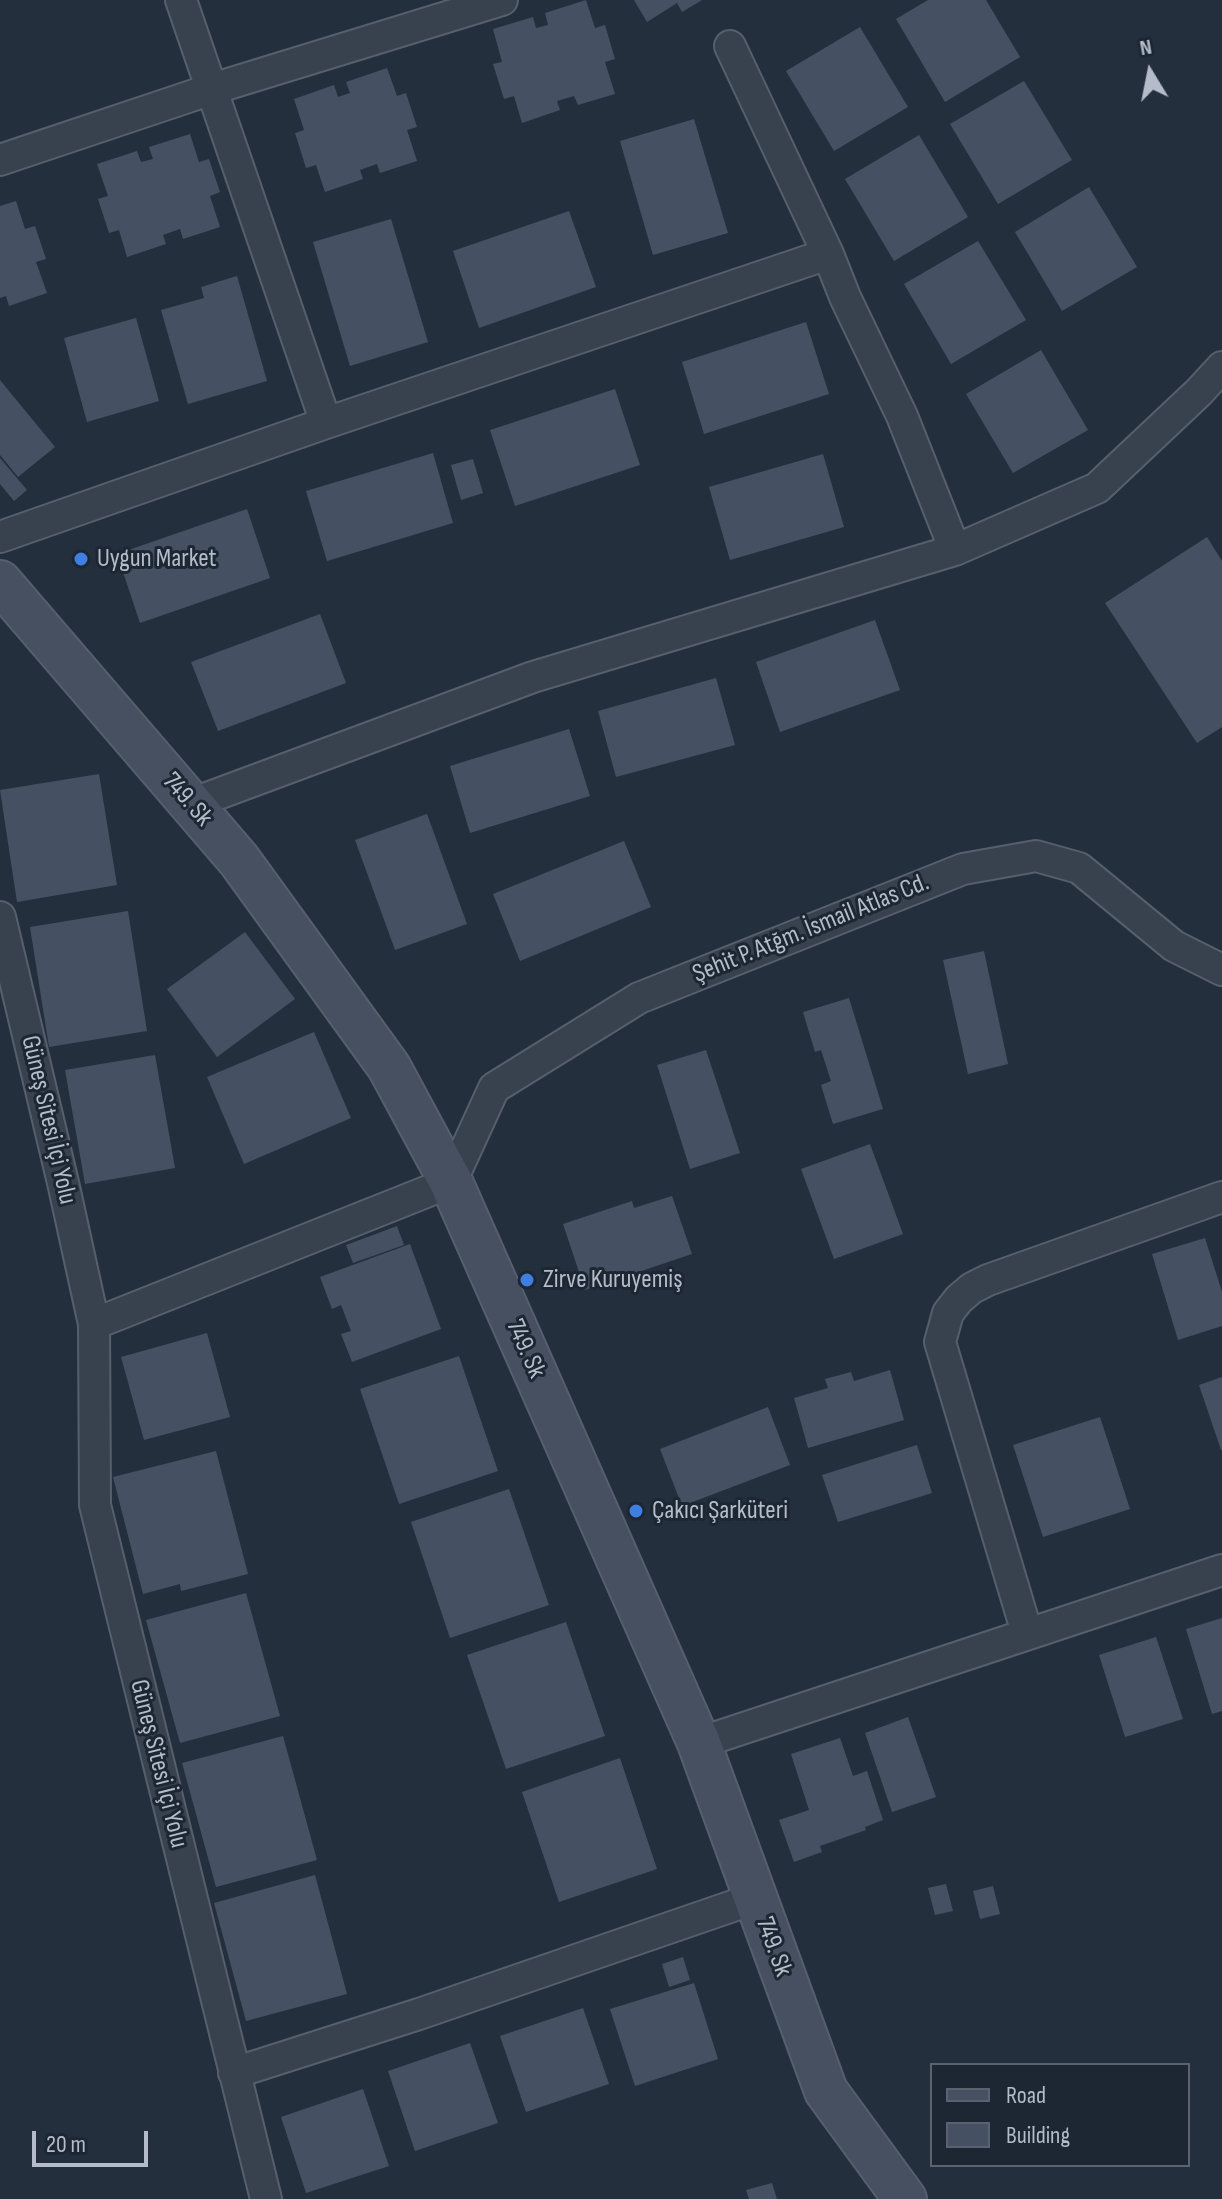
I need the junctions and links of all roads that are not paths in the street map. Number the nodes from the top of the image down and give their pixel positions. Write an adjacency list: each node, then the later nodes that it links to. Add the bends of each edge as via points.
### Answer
1 (181, 0): 4 (street)
2 (502, 0): 4 (street)
3 (730, 46): 6 (street)
4 (212, 89): 5 (street); 8 (street)
5 (0, 160)
6 (828, 254): 8 (street); 10 (street, via 902,416)
7 (1222, 367): 10 (street, via 1097,488)
8 (326, 423): 9 (street)
9 (0, 537)
10 (955, 550): 12 (street, via 533,677)
11 (0, 582): 12 (street, 749. Sk)
12 (191, 804): 15 (street, 749. Sk, via 239,860 389,1067)
13 (0, 917): 17 (street, Güneş Sitesi İçi Yolu)
14 (1222, 970): 15 (street, Şehit P. Atğm. İsmail Atlas Cd., via 1174,946 1079,868 1036,856 963,869 626,1006 494,1088)
15 (451, 1182): 17 (street); 20 (street, 749. Sk)
16 (1222, 1197): 19 (street, via 988,1280 972,1288 948,1313 940,1342)
17 (94, 1324): 22 (street, Güneş Sitesi İçi Yolu, via 95,1505)
18 (1222, 1570): 19 (street)
19 (1027, 1633): 20 (street)
20 (699, 1743): 21 (street, 749. Sk)
21 (756, 1898): 22 (street); 24 (street, 749. Sk, via 826,2091)
22 (234, 2073): 23 (street, Güneş Sitesi İçi Yolu)
23 (266, 2199)
24 (905, 2199)

